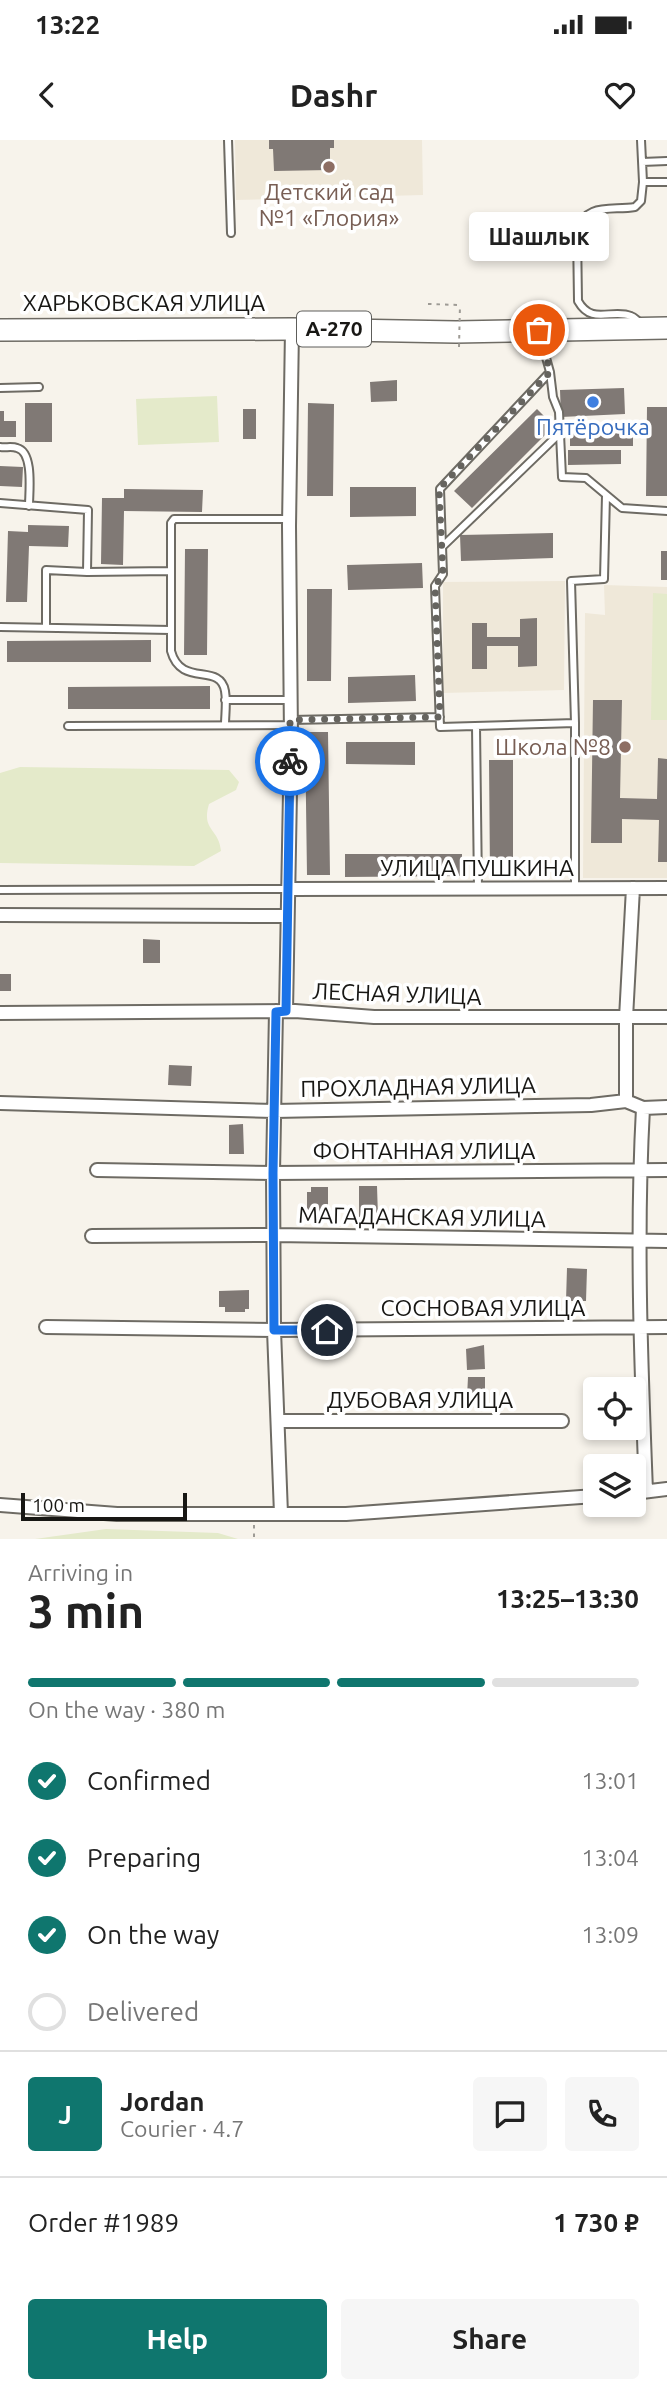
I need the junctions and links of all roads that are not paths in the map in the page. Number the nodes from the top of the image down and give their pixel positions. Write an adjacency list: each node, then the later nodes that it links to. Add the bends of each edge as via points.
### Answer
1 (228, 140): 7 (lane)
2 (641, 140): 4 (lane)
3 (667, 161): 4 (lane)
4 (642, 162): 5 (lane)
5 (643, 182): 6 (lane); 8 (lane, via 641,201 635,207 590,212 580,222 578,302 586,312 630,315)
6 (667, 182)
7 (231, 233)
8 (657, 328): 11 (highway, ХАРЬКОВСКАЯ УЛИЦА / А-270)
9 (292, 329): 10 (highway, ХАРЬКОВСКАЯ УЛИЦА / А-270); 11 (highway, ХАРЬКОВСКАЯ УЛИЦА / А-270); 21 (street)
10 (0, 330)
11 (539, 330): 12 (lane)
12 (550, 372): 15 (lane); 22 (lane, via 439,489)
13 (0, 387): 14 (lane)
14 (39, 387)
15 (560, 433): 17 (lane, via 562,477 586,478); 22 (lane)
16 (0, 447): 19 (lane, via 18,448 29,460)
17 (606, 495): 20 (lane, via 622,508); 32 (lane, via 604,579 571,581)
18 (0, 503): 19 (lane)
19 (29, 506): 24 (lane, via 88,510)
20 (667, 511)
21 (289, 519): 23 (lane, via 174,519); 29 (street)
22 (442, 547): 30 (lane, via 443,574 435,586)
23 (171, 571): 24 (lane); 27 (lane)
24 (87, 572): 26 (lane, via 46,570)
25 (0, 627): 26 (lane)
26 (46, 628): 27 (lane)
27 (171, 630): 28 (lane, via 175,662 187,672 217,678 225,688)
28 (226, 700): 29 (lane); 34 (lane)
29 (290, 700): 31 (street)
30 (440, 717): 31 (lane); 35 (lane, via 440,727)
31 (290, 723): 34 (lane); 38 (street)
32 (575, 723): 35 (lane); 39 (lane)
33 (68, 726): 34 (lane)
34 (226, 726)
35 (476, 726): 41 (lane)
36 (633, 888): 37 (street, УЛИЦА ПУШКИНА); 39 (street, УЛИЦА ПУШКИНА); 47 (street)
37 (667, 888)
38 (288, 889): 40 (lane); 41 (street, УЛИЦА ПУШКИНА); 43 (street)
39 (575, 889): 41 (street, УЛИЦА ПУШКИНА)
40 (0, 890)
41 (478, 890)
42 (0, 915): 43 (street)
43 (287, 916): 44 (street)
44 (281, 1011): 45 (street, ЛЕСНАЯ УЛИЦА); 47 (street, ЛЕСНАЯ УЛИЦА, via 374,1017); 52 (street)
45 (0, 1013)
46 (667, 1017): 47 (street, ЛЕСНАЯ УЛИЦА)
47 (626, 1018): 48 (street)
48 (626, 1101): 51 (street, ПРОХЛАДНАЯ УЛИЦА); 52 (street, ПРОХЛАДНАЯ УЛИЦА)
49 (0, 1103): 52 (street, ПРОХЛАДНАЯ УЛИЦА)
50 (667, 1107): 51 (street, ПРОХЛАДНАЯ УЛИЦА)
51 (643, 1108): 54 (street)
52 (274, 1111): 56 (street)
53 (97, 1170): 56 (street, ФОНТАННАЯ УЛИЦА)
54 (640, 1170): 55 (street, ФОНТАННАЯ УЛИЦА); 56 (street, ФОНТАННАЯ УЛИЦА); 60 (street)
55 (667, 1170)
56 (273, 1173): 57 (street)
57 (274, 1235): 58 (street, МАГАДАНСКАЯ УЛИЦА); 60 (street, МАГАДАНСКАЯ УЛИЦА); 64 (street)
58 (92, 1236)
59 (667, 1241): 60 (street, МАГАДАНСКАЯ УЛИЦА)
60 (639, 1242): 63 (street)
61 (46, 1327): 64 (street, СОСНОВАЯ УЛИЦА)
62 (667, 1327): 63 (street, СОСНОВАЯ УЛИЦА)
63 (639, 1328): 64 (street, СОСНОВАЯ УЛИЦА); 67 (street)
64 (274, 1330): 65 (street)
65 (278, 1421): 66 (street, ДУБОВАЯ УЛИЦА); 72 (street)
66 (562, 1421)
67 (640, 1454)
68 (667, 1489): 69 (street)
69 (646, 1491)
70 (583, 1497): 72 (street, via 346,1514)
71 (0, 1505): 72 (street, via 117,1514)
72 (281, 1514)

